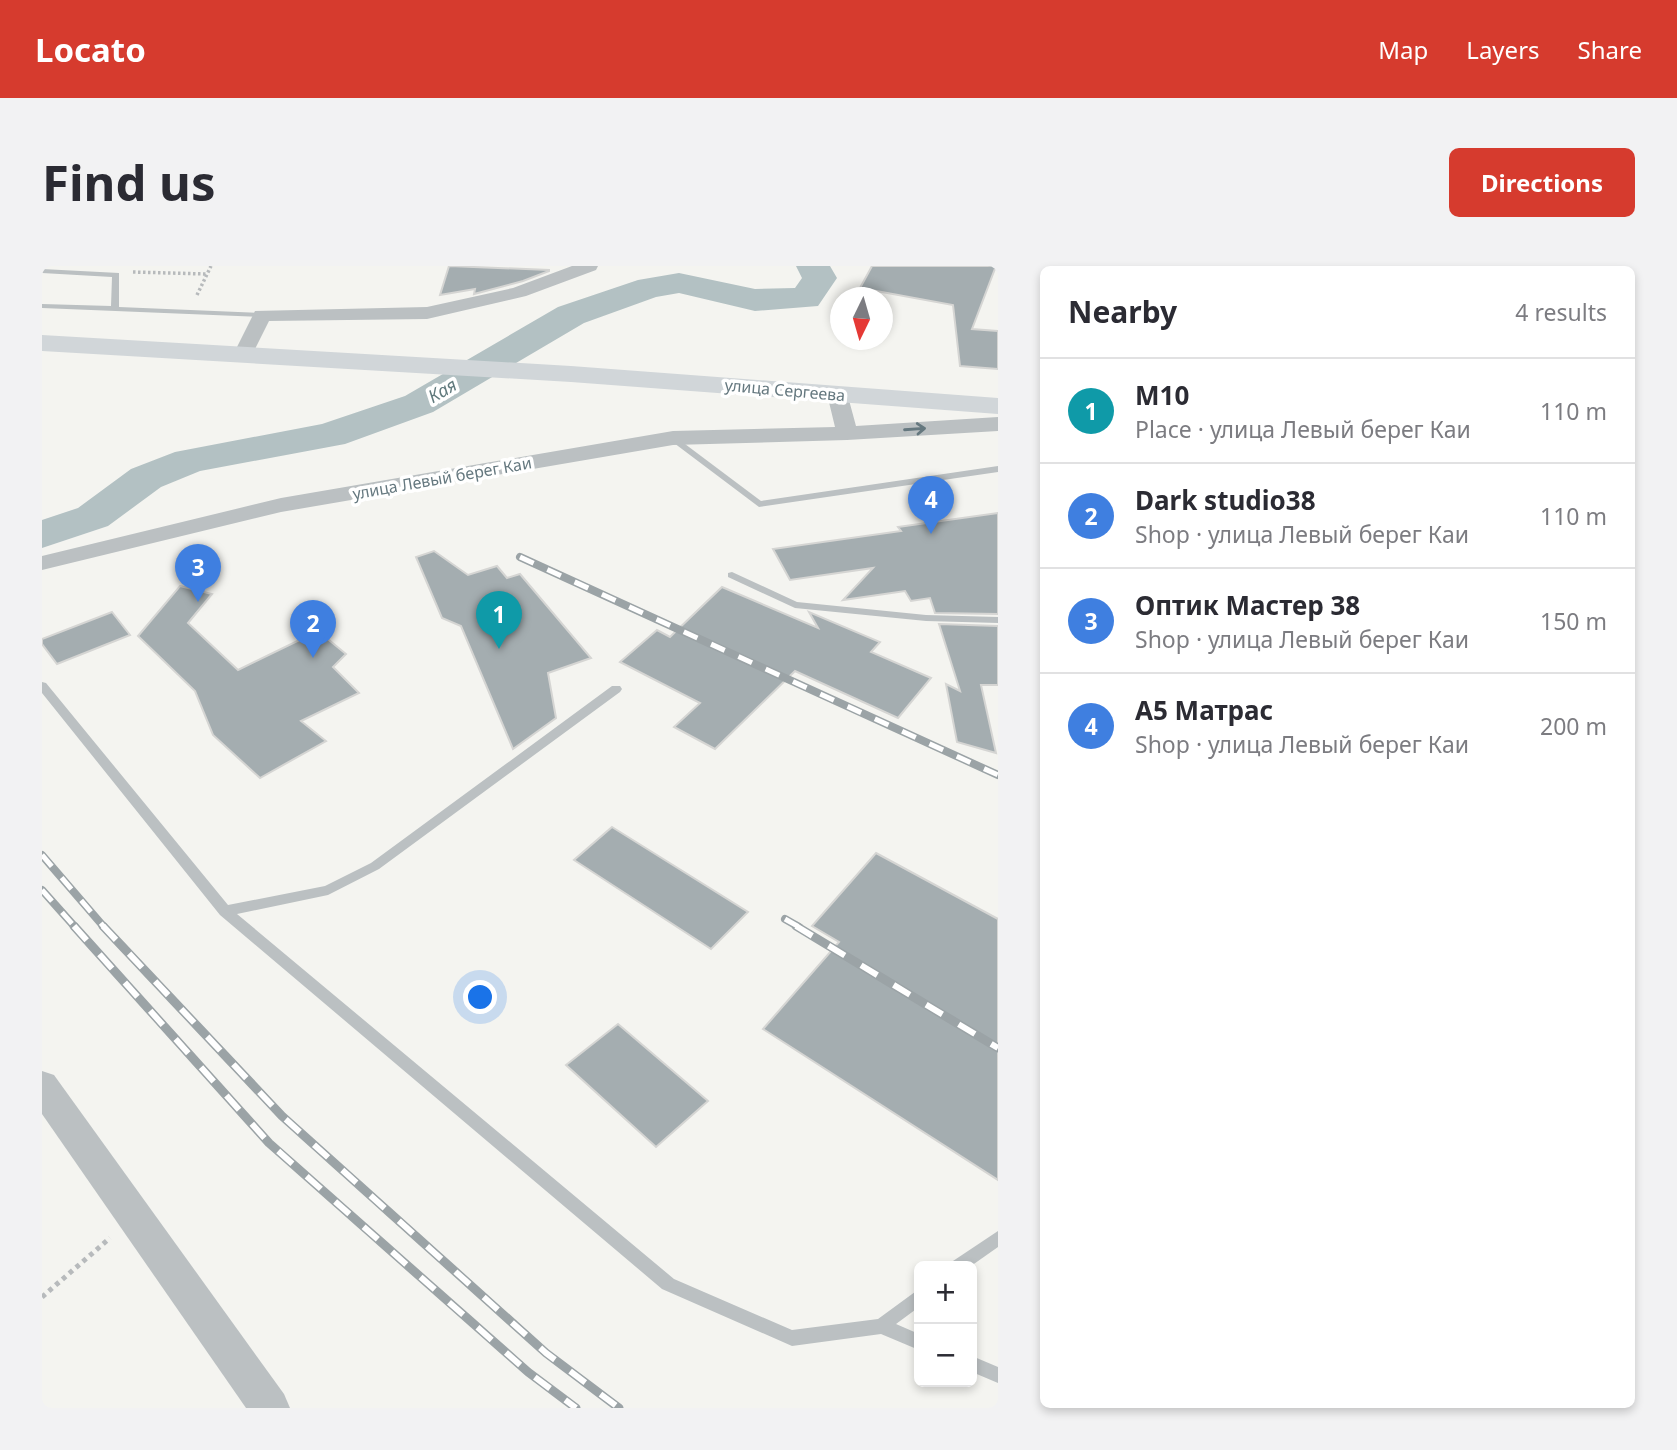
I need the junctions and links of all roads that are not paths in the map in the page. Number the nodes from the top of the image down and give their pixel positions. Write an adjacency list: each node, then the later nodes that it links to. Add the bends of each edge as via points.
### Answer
1 (589, 266): 6 (street, via 519,292 427,313)
2 (42, 271): 3 (lane)
3 (119, 271): 5 (lane)
4 (42, 306): 5 (lane)
5 (115, 309): 6 (lane)
6 (262, 315): 8 (street)
7 (42, 343): 8 (main road, улица Сергеева)
8 (244, 354): 9 (main road, улица Сергеева)
9 (838, 394): 10 (main road, улица Сергеева); 12 (street)
10 (998, 407)
11 (998, 424): 12 (street, улица Левый берег Каи, one-way to 11)
12 (847, 433): 13 (street, улица Левый берег Каи)
13 (673, 438): 14 (lane, via 759,504); 15 (street, улица Левый берег Каи, via 281,505)
14 (998, 469)
15 (42, 563)
16 (732, 575): 17 (lane, via 795,605)
17 (998, 620)
18 (42, 686): 20 (lane)
19 (616, 689): 20 (lane, via 375,866 328,890)
20 (225, 911): 25 (lane, via 668,1284 792,1338)
21 (42, 1086): 29 (street)
22 (998, 1238): 23 (lane)
23 (966, 1261)
24 (914, 1301): 25 (lane)
25 (881, 1326): 26 (lane)
26 (914, 1340)
27 (977, 1366): 28 (lane)
28 (998, 1375)
29 (270, 1408)

